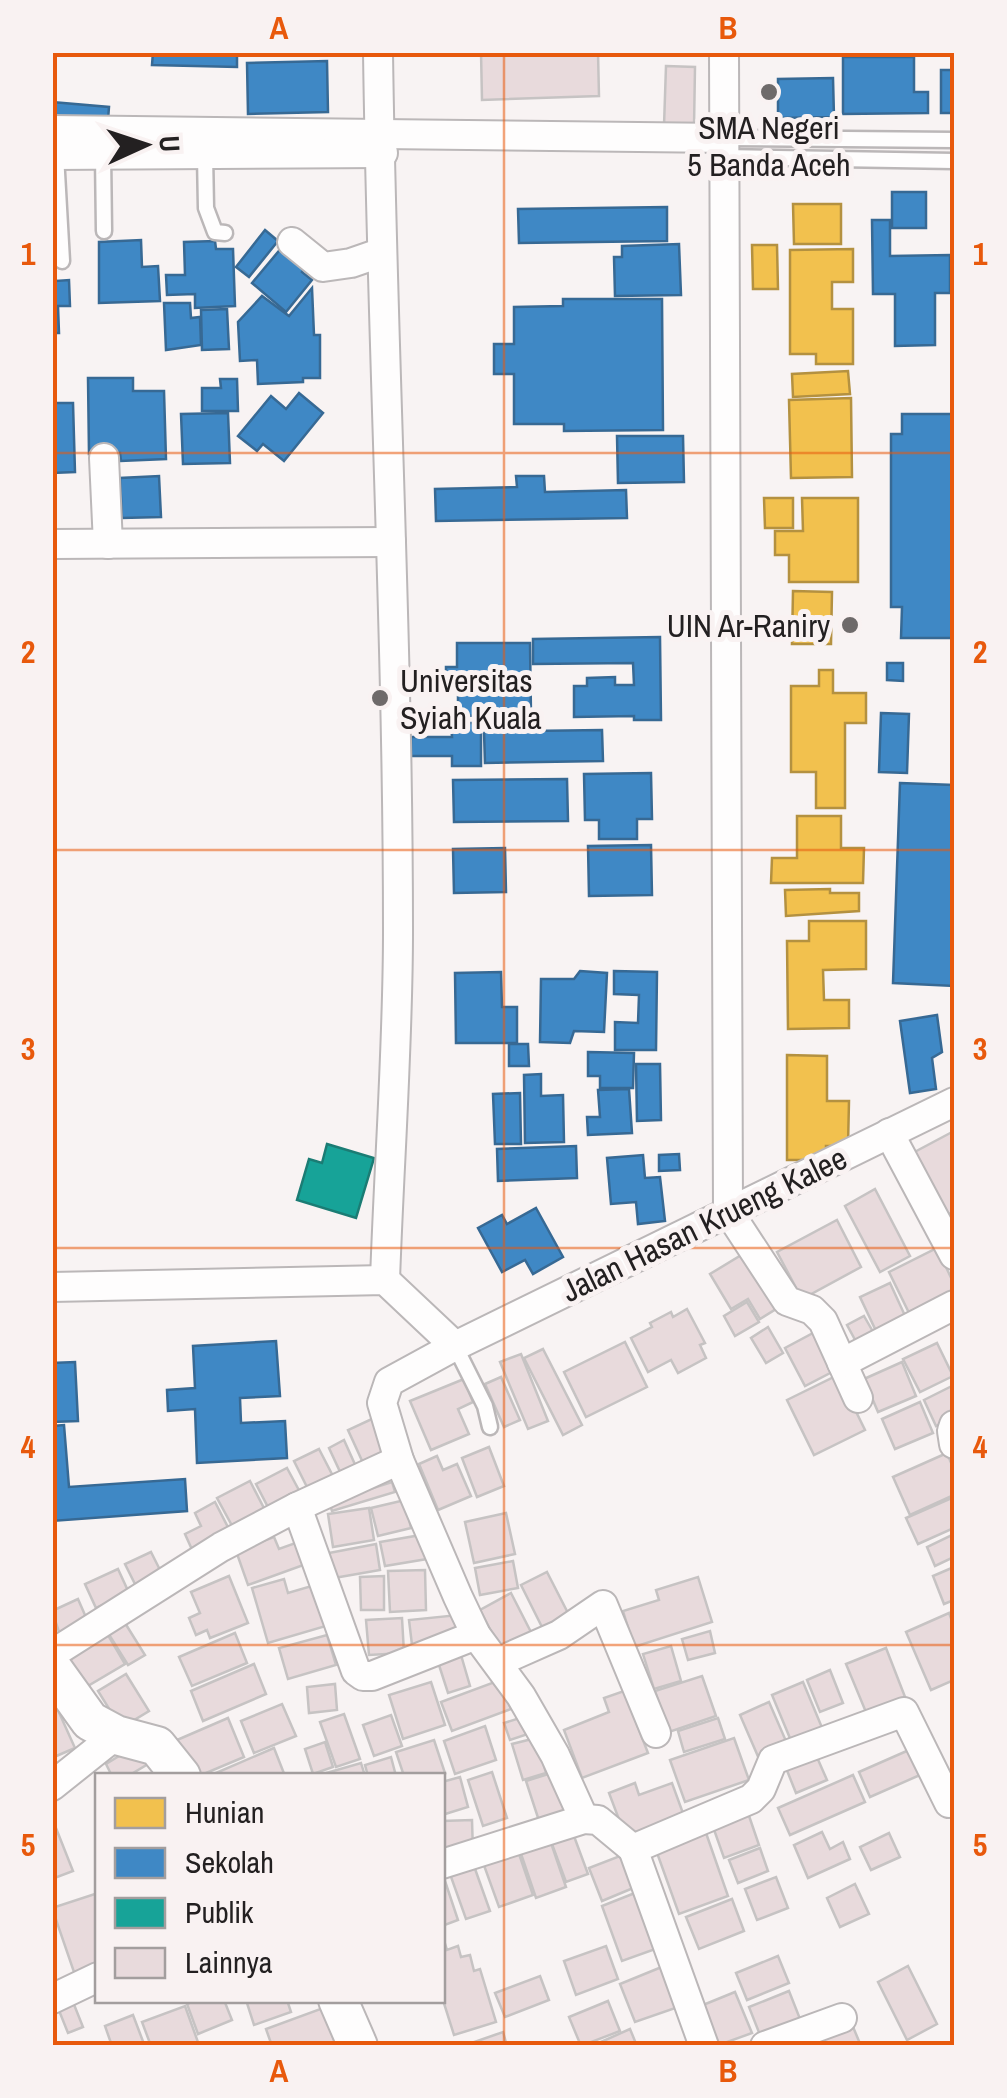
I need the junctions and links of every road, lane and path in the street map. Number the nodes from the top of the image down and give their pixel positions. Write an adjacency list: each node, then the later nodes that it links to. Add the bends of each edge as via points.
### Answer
1 (378, 52): 5 (street)
2 (724, 52): 7 (street)
3 (874, 140): 4 (lane); 7 (lane); 10 (lane)
4 (954, 140)
5 (379, 144): 6 (street); 7 (street); 9 (street); 15 (street)
6 (54, 147): 8 (street); 16 (lane)
7 (725, 147): 10 (lane); 23 (street)
8 (103, 155): 9 (street); 12 (lane)
9 (205, 155): 13 (lane, via 208,217 214,232)
10 (872, 158): 11 (lane)
11 (954, 160)
12 (104, 231)
13 (226, 233)
14 (292, 242): 15 (street, via 323,267)
15 (380, 253): 18 (street)
16 (62, 261)
17 (104, 458): 20 (street)
18 (390, 542): 20 (street); 25 (street, via 398,934)
19 (52, 544): 20 (street)
20 (108, 544)
21 (954, 1102): 22 (street, Jalan Hasan Krueng Kalee)
22 (889, 1133): 23 (street, Jalan Hasan Krueng Kalee); 24 (street)
23 (728, 1211): 28 (street, Jalan Hasan Krueng Kalee); 29 (street, via 786,1301 823,1321)
24 (954, 1255)
25 (385, 1280): 26 (street); 28 (street)
26 (52, 1287)
27 (954, 1306): 29 (street)
28 (455, 1346): 32 (lane); 34 (street, Jalan Hasan Krueng Kalee, via 389,1382 382,1403)
29 (842, 1363): 30 (street)
30 (858, 1398)
31 (954, 1425): 33 (street)
32 (490, 1427)
33 (954, 1444)
34 (399, 1460): 35 (street); 36 (street, Jalan Hasan Krueng Kalee)
35 (296, 1507): 36 (street, via 362,1676); 37 (street)
36 (476, 1635): 38 (street, Jalan Hasan Krueng Kalee)
37 (52, 1654)
38 (498, 1662): 41 (street, via 560,1635 604,1605); 45 (street, Jalan Hasan Krueng Kalee, via 555,1755)
39 (52, 1668): 40 (street, via 90,1721)
40 (116, 1734): 42 (street, via 157,1746); 43 (street)
41 (656, 1734)
42 (178, 1773)
43 (52, 1786)
44 (949, 1803): 46 (street, via 904,1712 773,1760 751,1799)
45 (584, 1819): 46 (street, via 598,1820); 47 (street)
46 (633, 1849): 53 (street)
47 (445, 1863)
48 (95, 1978): 49 (street)
49 (52, 1999)
50 (339, 2003): 52 (street)
51 (842, 2018): 54 (street)
52 (358, 2046)
53 (704, 2046)
54 (766, 2046)

